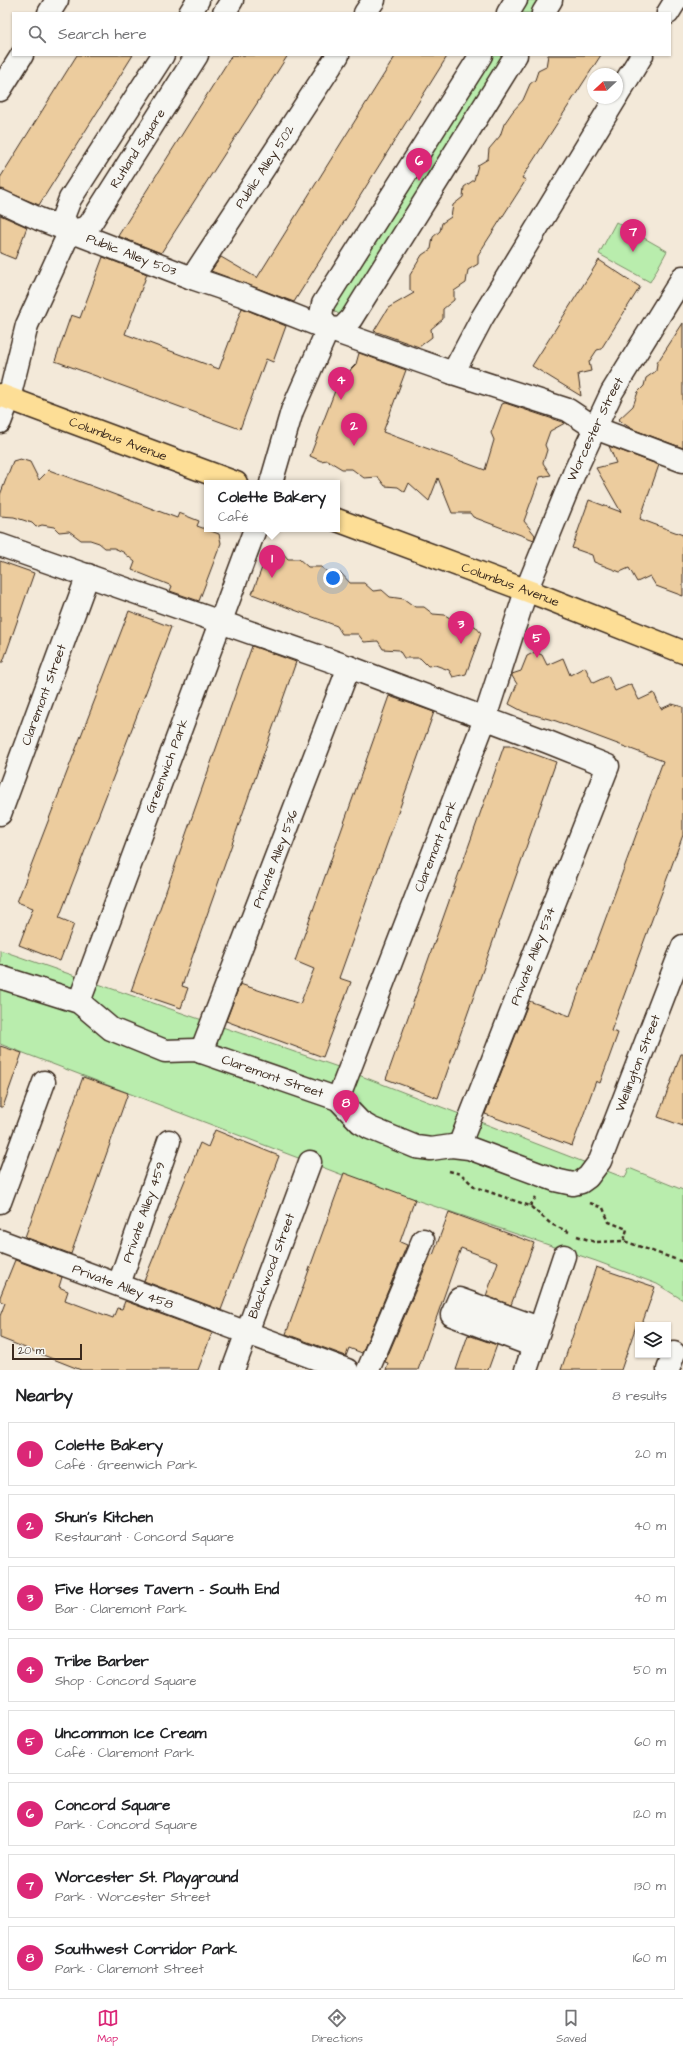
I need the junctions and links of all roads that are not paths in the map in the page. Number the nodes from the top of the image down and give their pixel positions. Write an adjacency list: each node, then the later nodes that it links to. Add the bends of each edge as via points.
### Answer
1 (58, 0): 8 (street)
2 (198, 0): 9 (street)
3 (232, 0): 10 (street)
4 (374, 0): 11 (street)
5 (516, 0): 12 (street)
6 (551, 0): 13 (street)
7 (676, 0): 14 (street)
8 (50, 12)
9 (191, 12)
10 (225, 12)
11 (366, 12)
12 (509, 12)
13 (543, 12)
14 (669, 12)
15 (21, 56): 24 (street)
16 (196, 56): 22 (street, Rutland Square)
17 (337, 56): 29 (street, Public Alley 502)
18 (480, 56): 30 (street, via 324,304 321,315)
19 (515, 56): 30 (street, via 351,320 342,328)
20 (641, 56): 23 (street)
21 (159, 62): 22 (street); 27 (street, via 70,199 63,217)
22 (179, 84): 27 (street, Rutland Square, via 90,224 85,228)
23 (623, 86)
24 (0, 90)
25 (612, 104): 31 (street, via 482,318)
26 (0, 201): 27 (street, Public Alley 503)
27 (70, 231): 29 (street, Public Alley 503); 32 (street, via 27,325)
28 (683, 277): 34 (street, Worcester Street, via 612,392)
29 (192, 278): 30 (street, Public Alley 503)
30 (328, 329): 31 (street, Public Alley 503); 37 (street, via 292,411)
31 (453, 373): 34 (street, Public Alley 503, via 568,410)
32 (5, 397): 33 (street); 36 (main road, Columbus Avenue)
33 (0, 422)
34 (595, 428): 35 (street, Public Alley 503); 42 (street, Worcester Street, via 574,471)
35 (683, 461)
36 (228, 480)
37 (272, 480)
38 (340, 521): 42 (main road, Columbus Avenue)
39 (254, 532): 43 (street, Greenwich Park)
40 (0, 544): 41 (street)
41 (88, 575): 43 (street); 47 (street, Claremont Street)
42 (526, 591): 44 (main road, Columbus Avenue); 46 (street, Claremont Park)
43 (221, 620): 45 (street); 50 (street, Greenwich Park)
44 (683, 652)
45 (349, 667): 46 (street); 51 (street, Private Alley 536)
46 (485, 719): 53 (street, Claremont Park); 55 (street, Private Alley 534, via 608,766)
47 (0, 814)
48 (683, 946): 57 (street, Wellington Street, via 600,1161)
49 (0, 977): 50 (street, Claremont Street)
50 (79, 1002): 51 (street, Claremont Street, via 111,1029 165,1051)
51 (201, 1052): 53 (street, Claremont Street)
52 (44, 1082): 58 (street)
53 (338, 1099): 55 (street, Claremont Street, via 366,1126 402,1142 425,1149)
54 (169, 1141): 62 (street, Private Alley 459)
55 (459, 1146): 57 (street, Claremont Street, via 561,1182 577,1183)
56 (310, 1162): 63 (street, Blackwood Street)
57 (588, 1177)
58 (0, 1202)
59 (422, 1240): 66 (street)
60 (0, 1241): 62 (street, Private Alley 458)
61 (564, 1256): 67 (street)
62 (119, 1284): 63 (street, Private Alley 458)
63 (245, 1332): 64 (street, Blackwood Street); 65 (street, Private Alley 458)
64 (233, 1370)
65 (347, 1370)
66 (368, 1370)
67 (526, 1370)

